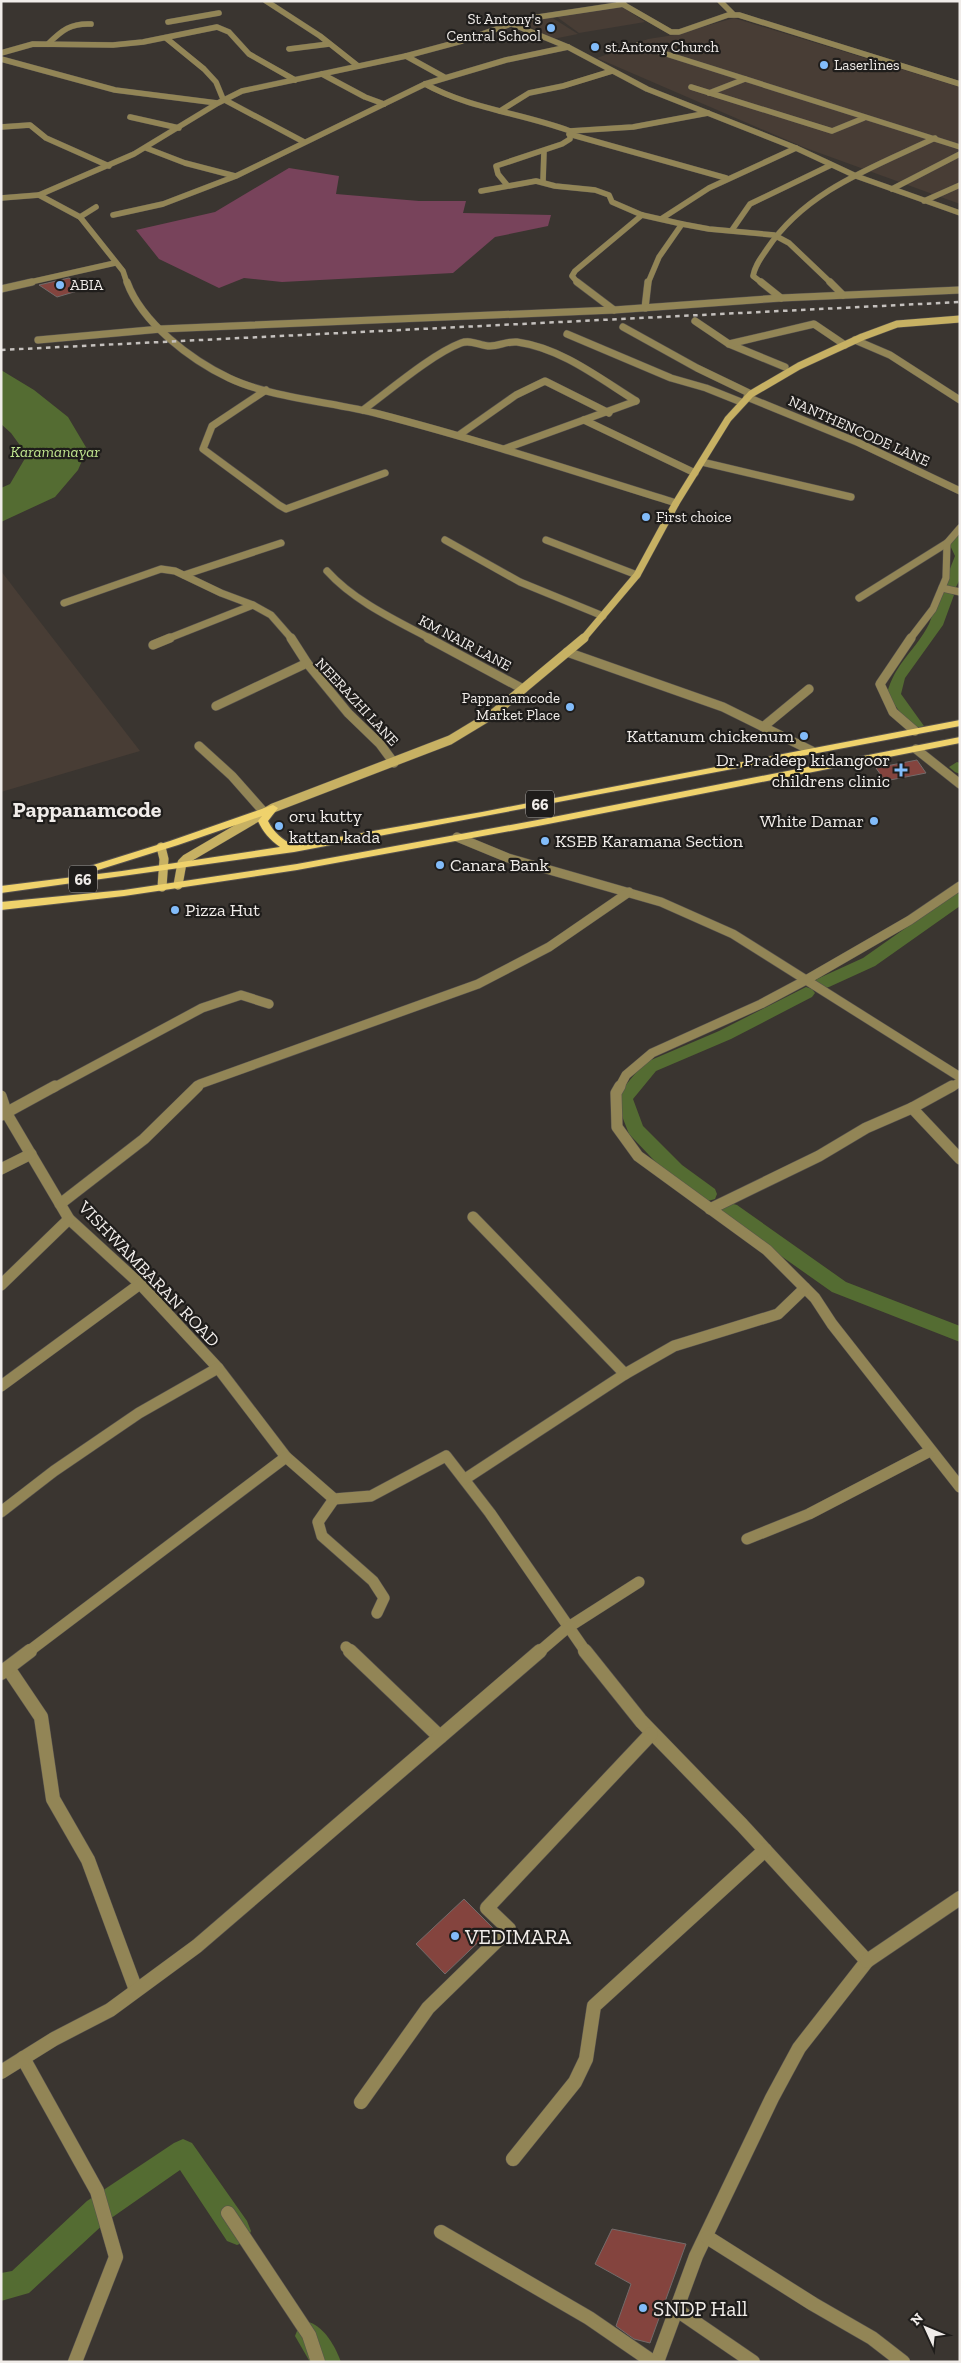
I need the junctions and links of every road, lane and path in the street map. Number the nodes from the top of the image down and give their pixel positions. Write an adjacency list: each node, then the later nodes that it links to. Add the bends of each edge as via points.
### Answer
1 (266, 1): 14 (street)
2 (618, 1): 4 (street)
3 (720, 1): 6 (street)
4 (624, 4): 6 (street, via 671,32); 10 (street, via 547,15)
5 (219, 13): 7 (street)
6 (733, 14): 28 (street)
7 (200, 16): 8 (street); 11 (street)
8 (168, 22)
9 (91, 24): 13 (street, via 73,22)
10 (512, 24): 16 (street); 19 (street)
11 (211, 27): 12 (street); 26 (street, via 229,32 249,54)
12 (166, 38): 13 (street, via 113,44); 31 (street, via 204,69 216,82)
13 (48, 44): 18 (street, via 27,45)
14 (329, 44): 17 (street); 21 (street)
15 (638, 44): 25 (street)
16 (568, 47): 22 (street); 24 (street)
17 (288, 49)
18 (1, 53)
19 (406, 56): 21 (street); 24 (street)
20 (1, 59): 32 (street, via 116,90)
21 (358, 66): 23 (street)
22 (612, 71): 34 (street, via 529,93); 35 (street, via 647,89)
23 (322, 74): 26 (street); 33 (street)
24 (444, 77): 27 (street)
25 (745, 79): 30 (street); 37 (street)
26 (295, 80): 31 (street, via 242,91)
27 (425, 84): 33 (street); 34 (street, via 452,99)
28 (960, 84)
29 (691, 87): 30 (street)
30 (709, 93): 37 (street, via 832,132)
31 (223, 99): 32 (street); 42 (street)
32 (217, 103): 39 (street)
33 (384, 104): 42 (street)
34 (500, 111): 40 (street, via 540,119)
35 (709, 113): 40 (street, via 633,127); 45 (street)
36 (130, 117): 39 (street)
37 (864, 118): 41 (street)
38 (1, 127): 49 (street, via 30,125 46,138)
39 (178, 128): 44 (street)
40 (570, 133): 46 (street, via 570,139); 52 (street)
41 (935, 138): 43 (street); 51 (street)
42 (304, 142): 50 (street)
43 (960, 147)
44 (146, 148): 49 (street); 50 (street, via 185,163)
45 (796, 148): 48 (street); 52 (street)
46 (544, 151): 53 (street); 54 (street, via 496,166)
47 (960, 154): 56 (street)
48 (831, 165): 51 (street); 68 (street, via 750,204)
49 (109, 166): 58 (street)
50 (236, 176): 63 (street, via 163,204)
51 (856, 176): 56 (street); 69 (street, via 814,199)
52 (726, 178): 66 (street, via 685,200)
53 (543, 181): 54 (street); 64 (street, via 555,186 600,191 609,195 612,202)
54 (507, 185): 57 (street)
55 (960, 185): 60 (street)
56 (892, 189): 60 (street)
57 (481, 191)
58 (39, 195): 59 (street); 65 (street)
59 (1, 198)
60 (924, 201): 62 (street)
61 (96, 207): 65 (street)
62 (960, 213)
63 (113, 215)
64 (642, 215): 66 (street); 76 (street, via 572,276)
65 (80, 217): 70 (street)
66 (661, 219): 67 (street)
67 (682, 224): 68 (street); 75 (street, via 672,235 649,277)
68 (732, 230): 69 (street)
69 (774, 235): 73 (street, via 789,243); 74 (street, via 758,259 753,276)
70 (115, 263): 71 (street); 80 (street, via 123,271 131,293)
71 (1, 290)
72 (960, 290): 73 (street)
73 (843, 295): 74 (street)
74 (781, 298): 75 (street)
75 (645, 308): 76 (street)
76 (614, 310): 80 (street)
77 (960, 319): 83 (main road, via 897,324)
78 (695, 321): 84 (street)
79 (623, 327): 88 (street, via 690,362)
80 (161, 329): 82 (street); 87 (street, via 176,345 204,364 247,386)
81 (566, 334): 88 (street, via 671,378)
82 (38, 340)
83 (855, 340): 85 (main road); 89 (street, via 890,355)
84 (729, 344): 85 (street, via 814,324); 86 (street)
85 (845, 345): 88 (main road, via 799,366)
86 (785, 367)
87 (266, 390): 90 (street); 96 (street, via 212,426 204,449 279,505 286,508)
88 (746, 398): 95 (main road, via 728,419); 98 (street, NANTHENCODE LANE, via 858,442)
89 (960, 400)
90 (363, 410): 91 (street, via 462,342 490,346 515,342 541,348 574,362 636,401); 93 (street)
91 (609, 412): 92 (street); 93 (street, via 545,381 516,395)
92 (584, 420): 94 (street); 97 (street)
93 (459, 435): 94 (street)
94 (504, 449): 100 (street)
95 (702, 462): 97 (main road); 99 (street)
96 (386, 472)
97 (695, 473): 100 (main road)
98 (960, 492)
99 (851, 497)
100 (676, 503): 108 (main road)
101 (960, 528): 105 (street)
102 (445, 540): 114 (street, via 540,592)
103 (546, 540): 108 (street)
104 (280, 543): 107 (street)
105 (947, 543): 109 (street, via 946,578); 111 (street)
106 (326, 571): 118 (street, KM NAIR LANE, via 339,584 395,620)
107 (184, 575): 112 (street, via 161,569); 113 (street)
108 (637, 575): 114 (main road)
109 (942, 588): 110 (street); 123 (street, via 933,609 880,684 893,712)
110 (960, 592)
111 (859, 598)
112 (64, 603)
113 (253, 605): 115 (street); 117 (street, via 281,621)
114 (603, 616): 116 (main road, via 589,634)
115 (153, 645)
116 (567, 652): 118 (main road); 122 (street, via 723,707)
117 (307, 663): 120 (street, NEERAZHI LANE); 128 (street, NEERAZHI LANE)
118 (522, 689): 128 (main road, via 493,714 450,740)
119 (809, 689): 122 (street)
120 (216, 706)
121 (960, 723): 123 (main road)
122 (762, 727): 127 (street)
123 (915, 731): 127 (main road, 66)
124 (960, 740): 126 (main road)
125 (199, 746): 130 (street)
126 (916, 749): 129 (street); 131 (main road)
127 (812, 752): 133 (main road, 66)
128 (394, 763): 130 (main road)
129 (960, 784)
130 (268, 809): 132 (main road); 133 (main road, via 263,821 268,832 277,842); 134 (main road, via 186,859)
131 (457, 838): 136 (main road); 141 (street, via 508,858)
132 (161, 847): 135 (main road); 137 (main road)
133 (295, 849): 134 (main road, 66)
134 (181, 867): 135 (main road, 66); 136 (main road)
135 (164, 868): 137 (main road, 66); 139 (main road)
136 (178, 885): 139 (main road)
137 (31, 886): 140 (main road, 66)
138 (960, 886): 143 (street, via 910,920)
139 (162, 887): 142 (main road)
140 (1, 890)
141 (629, 892): 143 (street, via 661,902 733,934); 153 (street, via 549,947 478,984 200,1084 144,1139)
142 (1, 906)
143 (806, 980): 145 (street); 154 (street, via 652,1053 626,1075 616,1093 617,1127 638,1156)
144 (269, 1004): 149 (street, via 241,995 202,1008)
145 (960, 1077)
146 (960, 1082): 148 (street)
147 (1, 1096): 149 (street, VISHWAMBARAN ROAD)
148 (912, 1108): 151 (street); 154 (street, via 866,1128 819,1156)
149 (4, 1114): 150 (street, VISHWAMBARAN ROAD)
150 (31, 1154): 152 (street); 153 (street, VISHWAMBARAN ROAD)
151 (960, 1159)
152 (1, 1169)
153 (60, 1204): 156 (street, VISHWAMBARAN ROAD)
154 (710, 1209): 159 (street, via 767,1250)
155 (472, 1216): 161 (street)
156 (70, 1219): 157 (street, VISHWAMBARAN ROAD); 158 (street)
157 (140, 1284): 160 (street, VISHWAMBARAN ROAD); 162 (street)
158 (1, 1285)
159 (805, 1288): 161 (street, via 778,1314 674,1346); 163 (street)
160 (218, 1368): 164 (street, VISHWAMBARAN ROAD); 168 (street, via 139,1412)
161 (625, 1374): 165 (street)
162 (1, 1386)
163 (930, 1451): 166 (street); 169 (street, via 809,1514)
164 (286, 1457): 167 (street, VISHWAMBARAN ROAD); 174 (street)
165 (465, 1479): 167 (street, via 446,1456 371,1496); 172 (street)
166 (960, 1487)
167 (334, 1498): 171 (street, via 318,1522 322,1536 373,1581 384,1598)
168 (1, 1512)
169 (747, 1539)
170 (639, 1582): 172 (street)
171 (377, 1613)
172 (567, 1628): 175 (street); 176 (street)
173 (346, 1646): 176 (street)
174 (5, 1670): 180 (street, via 41,1716 53,1798 88,1860)
175 (652, 1734): 177 (street); 183 (street, via 487,1908 509,1929 428,2008)
176 (440, 1737): 180 (street, via 197,1946)
177 (765, 1850): 179 (street); 184 (street, via 594,2006 586,2059 575,2082)
178 (960, 1898): 179 (street)
179 (867, 1962): 187 (street, via 799,2048)
180 (136, 1990): 181 (street, via 110,2010)
181 (23, 2058): 182 (street); 189 (street, via 97,2191 116,2257)
182 (1, 2072)
183 (361, 2102)
184 (513, 2159)
185 (228, 2213): 190 (street, via 308,2335)
186 (441, 2232): 191 (street, via 589,2318)
187 (707, 2236): 188 (street, via 696,2256); 193 (street, via 872,2338)
188 (677, 2310): 191 (street); 192 (street)
189 (75, 2362)
190 (318, 2362)
191 (655, 2362)
192 (753, 2362)
193 (903, 2362)

